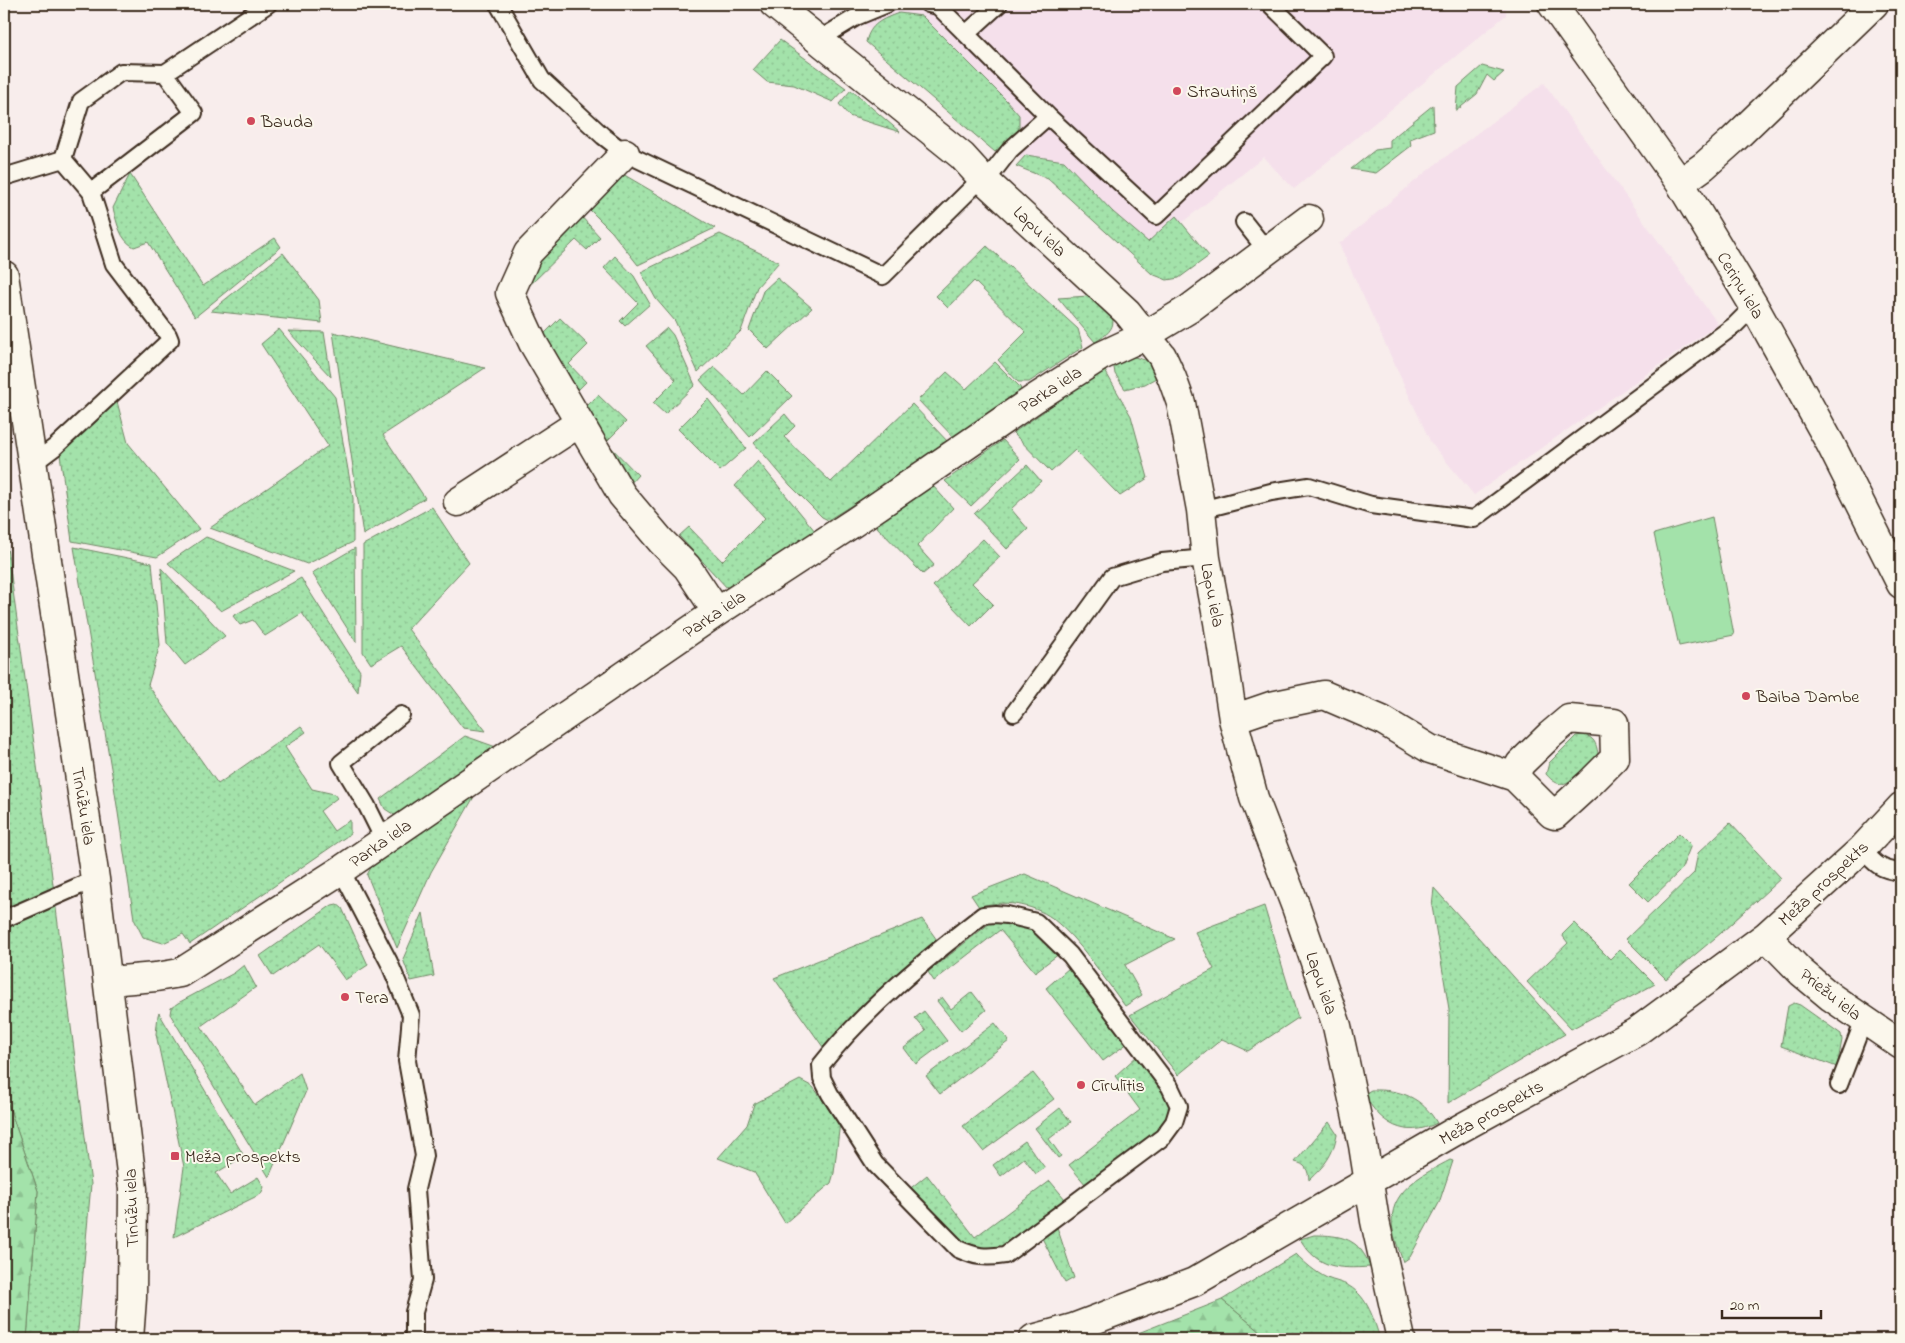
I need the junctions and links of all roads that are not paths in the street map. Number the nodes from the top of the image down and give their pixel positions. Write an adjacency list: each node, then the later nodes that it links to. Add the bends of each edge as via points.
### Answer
1 (268, 4): 12 (lane)
2 (498, 4): 14 (lane, via 542,80)
3 (774, 4): 11 (street, Lapu iela)
4 (887, 4): 11 (lane, via 858,16)
5 (928, 4): 10 (lane, via 938,6)
6 (999, 4): 10 (lane)
7 (1270, 4): 13 (lane, via 1323,56 1156,216)
8 (1874, 4): 18 (street, via 1732,141)
9 (1559, 6): 18 (street, Ceriņu iela)
10 (966, 34): 13 (lane)
11 (820, 40): 17 (street, Lapu iela, via 962,156)
12 (165, 73): 15 (lane, via 121,72 81,101); 19 (lane, via 194,113)
13 (1048, 116): 17 (lane, via 1010,150)
14 (625, 153): 17 (lane, via 883,276); 26 (street, via 528,253 510,293 533,343)
15 (63, 159): 16 (lane); 19 (lane)
16 (4, 178)
17 (984, 180): 25 (street, Lapu iela, via 1127,312)
18 (1680, 183): 24 (street, Ceriņu iela)
19 (91, 192): 27 (lane, via 114,264 170,340)
20 (1309, 219): 22 (street, Parka iela)
21 (1244, 222): 22 (lane)
22 (1267, 251): 25 (street, Parka iela, via 1189,309)
23 (4, 275): 27 (street, Tīnūžu iela)
24 (1754, 306): 29 (lane, via 1735,325 1474,519 1371,504 1309,486); 31 (street, Ceriņu iela, via 1830,443)
25 (1146, 334): 29 (street, Lapu iela, via 1162,356 1181,403); 32 (street, Parka iela, via 1101,356)
26 (580, 424): 28 (street); 32 (street, via 622,495 661,542 687,567)
27 (31, 465): 42 (street, Tīnūžu iela)
28 (458, 502)
29 (1201, 510): 30 (street, Lapu iela)
30 (1206, 558): 33 (lane, via 1162,562 1112,577); 35 (street, Lapu iela)
31 (1901, 584)
32 (717, 612): 38 (street, Parka iela)
33 (1014, 713)
34 (401, 715): 38 (lane, via 341,763)
35 (1233, 718): 36 (street, via 1324,695 1382,720 1430,749); 49 (street, Lapu iela, via 1254,798 1337,1026)
36 (1515, 777)
37 (1901, 807): 39 (street, Meža prospekts)
38 (384, 840): 40 (street, Parka iela)
39 (1862, 849): 41 (lane, via 1886,870); 44 (street, Meža prospekts)
40 (341, 870): 45 (street, Parka iela, via 180,973); 52 (lane, via 389,962 411,1015 407,1061 424,1156 416,1189 423,1280 414,1312)
41 (1901, 872)
42 (95, 879): 43 (lane); 45 (street, Tīnūžu iela)
43 (4, 919)
44 (1766, 936): 46 (street, Priežu iela, via 1801,972); 49 (street, Meža prospekts, via 1636,1032)
45 (109, 981): 51 (street, Tīnūžu iela, via 133,1189)
46 (1864, 1020): 47 (street, Priežu iela); 48 (lane)
47 (1901, 1045)
48 (1839, 1085)
49 (1369, 1181): 53 (street, Meža prospekts, via 1194,1282 1073,1328); 54 (street, Lapu iela)
50 (1033, 1235): 50 (lane, via 1163,1137 1174,1122 1179,1106 1170,1087 1070,955 1036,922 994,914 983,916 946,944 850,1031 821,1065 822,1078 875,1164 958,1249 985,1258 1005,1255)
51 (129, 1339)
52 (414, 1339)
53 (1033, 1339)
54 (1401, 1339)

